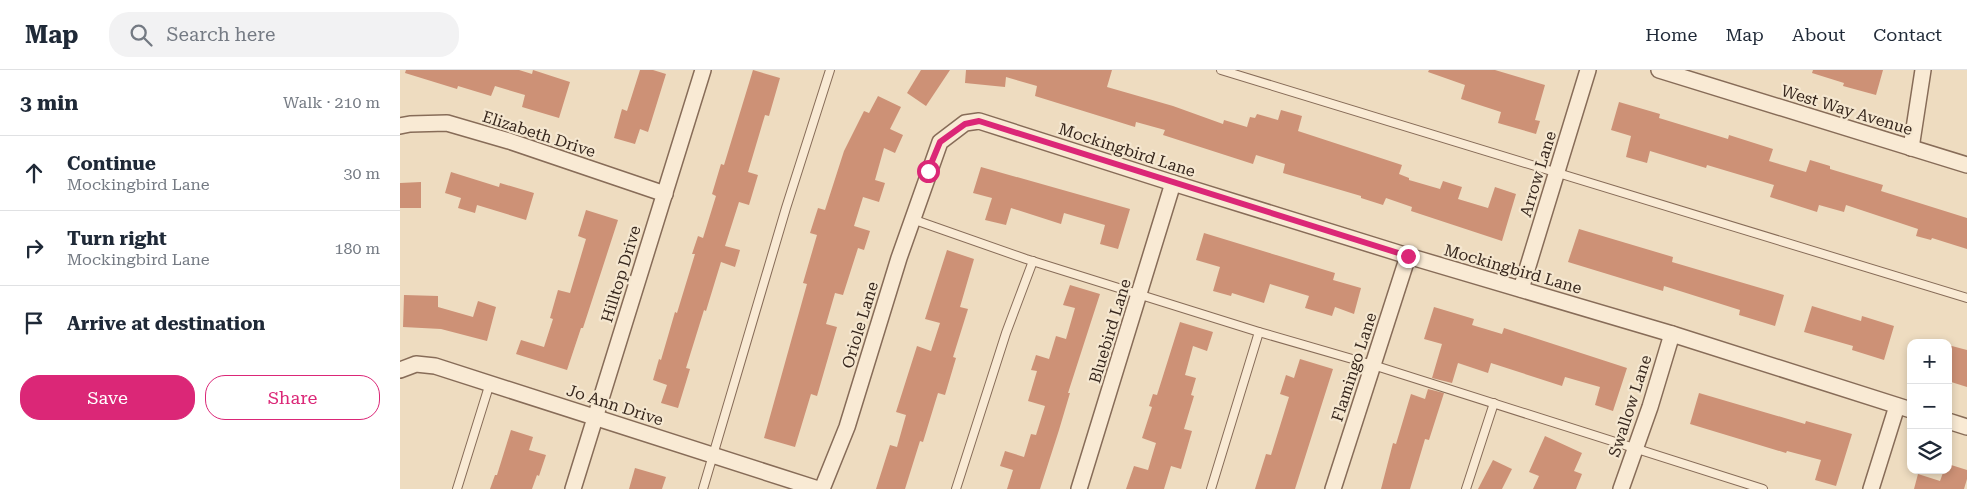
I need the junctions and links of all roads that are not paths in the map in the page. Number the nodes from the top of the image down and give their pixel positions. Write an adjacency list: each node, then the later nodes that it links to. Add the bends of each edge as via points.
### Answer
1 (703, 70): 13 (street, Hilltop Drive)
2 (830, 70): 31 (lane)
3 (1222, 70): 11 (lane)
4 (1588, 70): 11 (street, Arrow Lane)
5 (1659, 70): 8 (street, West Way Avenue)
6 (1923, 70): 8 (street)
7 (400, 126): 13 (street, Elizabeth Drive, via 447,123)
8 (1911, 148): 9 (street, West Way Avenue)
9 (1967, 165)
10 (928, 171): 12 (street, Mockingbird Lane, via 940,142 965,124 979,121); 14 (street, Oriole Lane)
11 (1557, 172): 17 (street, Arrow Lane); 19 (lane)
12 (1173, 183): 15 (street, Mockingbird Lane); 18 (street, Bluebird Lane)
13 (665, 194): 27 (street, Hilltop Drive)
14 (912, 219): 16 (lane); 36 (street, Oriole Lane, via 847,427)
15 (1408, 256): 17 (street, Mockingbird Lane); 22 (street, Flamingo Lane)
16 (1033, 261): 18 (lane); 37 (lane, via 1006,333)
17 (1521, 289): 21 (street, Mockingbird Lane)
18 (1140, 293): 20 (lane); 38 (street, Bluebird Lane)
19 (1967, 298)
20 (1259, 332): 22 (lane); 39 (lane)
21 (1672, 334): 26 (street, Mockingbird Lane); 30 (street, Swallow Lane)
22 (1373, 365): 25 (lane); 40 (street, Flamingo Lane)
23 (400, 370): 24 (street, Jo Ann Drive, via 416,364 434,366)
24 (490, 384): 27 (street, Jo Ann Drive); 33 (lane)
25 (1494, 402): 30 (lane); 41 (lane)
26 (1904, 408): 43 (street)
27 (596, 417): 31 (street, Jo Ann Drive); 34 (street, Hilltop Drive)
28 (1952, 422): 29 (street)
29 (1967, 427)
30 (1636, 447): 32 (lane); 42 (street, Swallow Lane)
31 (713, 455): 35 (lane); 36 (street, Jo Ann Drive)
32 (1759, 488)
33 (457, 489)
34 (573, 489)
35 (703, 489)
36 (820, 489)
37 (956, 489)
38 (1079, 489)
39 (1211, 489)
40 (1333, 489)
41 (1466, 489)
42 (1621, 489)
43 (1871, 489)

